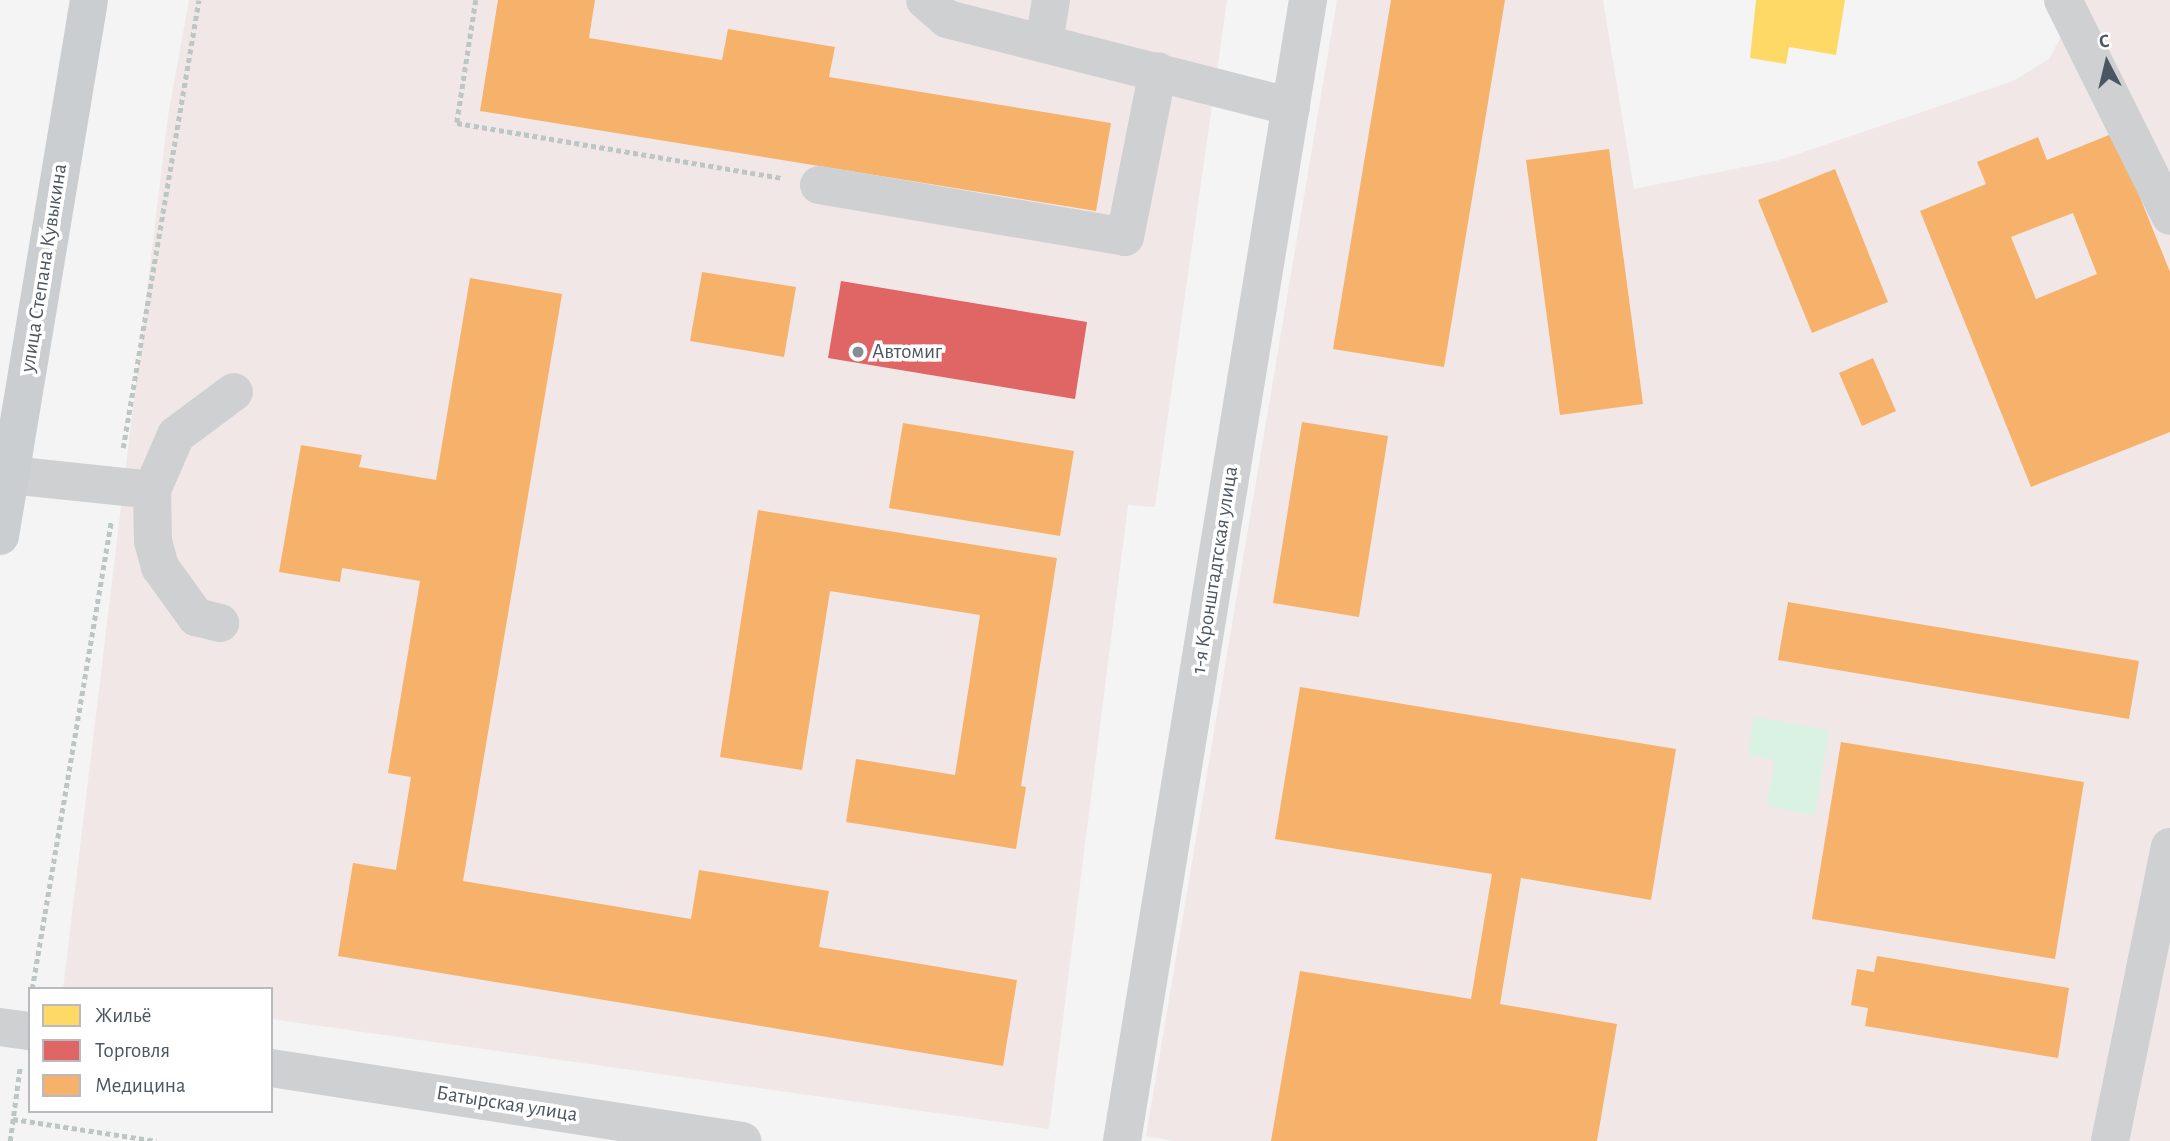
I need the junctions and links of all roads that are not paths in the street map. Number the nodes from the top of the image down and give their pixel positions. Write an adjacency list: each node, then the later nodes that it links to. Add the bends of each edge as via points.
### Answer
1 (89, 0): 12 (main road, улица Степана Кувыкина)
2 (925, 0): 6 (street, via 947,19)
3 (1051, 0): 6 (street)
4 (1308, 0): 8 (street, 1-я Кронштадтская улица)
5 (2063, 0): 10 (street)
6 (1044, 43): 7 (street)
7 (1158, 71): 8 (street); 9 (street, via 1125,237)
8 (1291, 107): 21 (street, 1-я Кронштадтская улица)
9 (819, 184)
10 (2170, 216)
11 (234, 391): 14 (street, via 176,435)
12 (9, 429): 13 (main road, улица Степана Кувыкина)
13 (10, 475): 14 (street); 15 (main road, улица Степана Кувыкина)
14 (152, 490): 16 (street, via 153,541 160,567 196,617)
15 (0, 536)
16 (220, 623)
17 (2170, 848): 22 (street)
18 (273, 1068): 19 (street, Батырская улица)
19 (542, 1126): 20 (street, Батырская улица)
20 (742, 1141)
21 (1122, 1141)
22 (2110, 1141)

